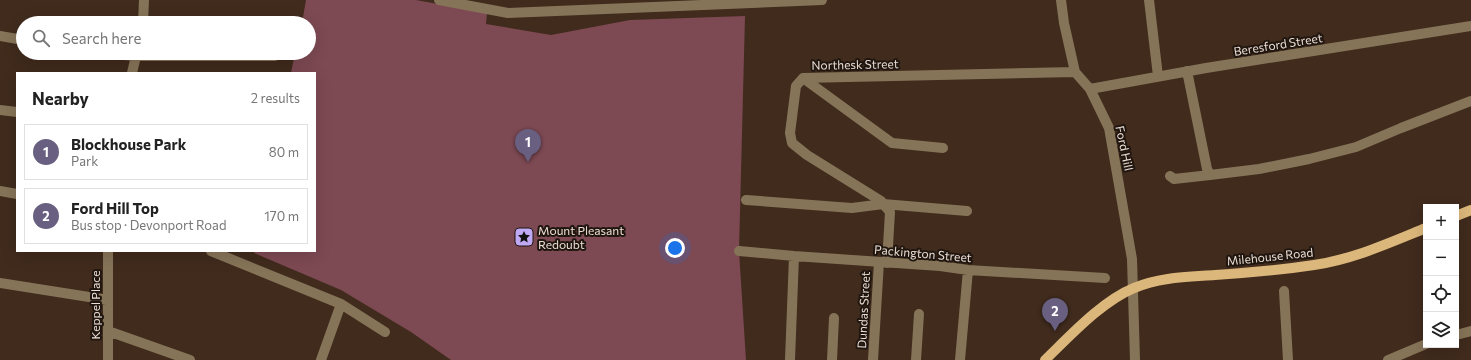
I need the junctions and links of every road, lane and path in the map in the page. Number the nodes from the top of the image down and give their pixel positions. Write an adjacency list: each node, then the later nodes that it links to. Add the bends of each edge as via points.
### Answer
1 (144, 0): 6 (street)
2 (439, 0): 3 (street, via 508,13)
3 (822, 0)
4 (1061, 0): 13 (street, Ford Hill)
5 (1149, 0): 14 (street)
6 (143, 16)
7 (1471, 26): 11 (street, Beresford Street)
8 (0, 36): 9 (street)
9 (16, 39)
10 (135, 60): 12 (street)
11 (1187, 71): 14 (street, Beresford Street); 21 (street)
12 (132, 72)
13 (1075, 72): 15 (street, Northesk Street); 16 (street, Ford Hill)
14 (1158, 76): 16 (street, Beresford Street)
15 (803, 78): 20 (street, via 892,144); 26 (street, Northesk Street, via 796,86 790,133 792,143)
16 (1090, 89): 39 (street, Ford Hill, via 1109,128 1132,259)
17 (1471, 101): 21 (street, via 1356,148 1259,170)
18 (0, 110): 19 (street)
19 (16, 112)
20 (943, 148)
21 (1210, 175): 22 (street, via 1174,179)
22 (1170, 176)
23 (0, 191): 24 (street)
24 (16, 194)
25 (746, 200): 26 (street, via 852,208)
26 (883, 204): 28 (street); 35 (street, via 890,212)
27 (1471, 210): 29 (main road)
28 (968, 211)
29 (1459, 215)
30 (1423, 229): 39 (main road, Milehouse Road, via 1346,259 1281,269 1162,279)
31 (739, 250): 34 (street, Packington Street)
32 (108, 252): 41 (street, Keppel Place)
33 (213, 252): 42 (street)
34 (794, 256): 35 (street, Packington Street); 53 (street)
35 (883, 263): 36 (street, Packington Street); 55 (street, Dundas Street)
36 (968, 270): 37 (street, Packington Street); 57 (street)
37 (1105, 278)
38 (0, 283): 41 (street)
39 (1134, 288): 58 (main road, Milehouse Road, via 1094,314); 59 (street, Ford Hill)
40 (1284, 291): 60 (street)
41 (108, 300): 46 (street, Keppel Place)
42 (341, 304): 47 (street); 52 (street)
43 (919, 314): 56 (street)
44 (834, 318): 54 (street)
45 (1471, 330): 48 (street)
46 (108, 331): 50 (street, Keppel Place); 51 (street)
47 (384, 332)
48 (1459, 334)
49 (1423, 345): 61 (street)
50 (108, 360)
51 (190, 360)
52 (321, 360)
53 (790, 360)
54 (832, 360)
55 (873, 360)
56 (916, 360)
57 (960, 360)
58 (1045, 360)
59 (1135, 360)
60 (1288, 360)
61 (1388, 360)

